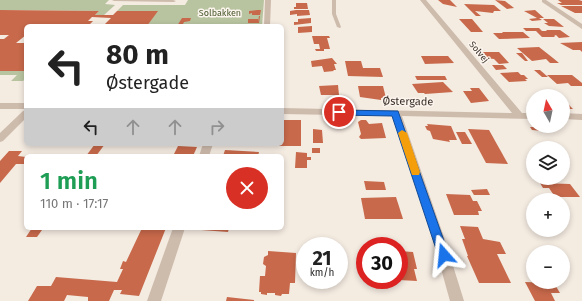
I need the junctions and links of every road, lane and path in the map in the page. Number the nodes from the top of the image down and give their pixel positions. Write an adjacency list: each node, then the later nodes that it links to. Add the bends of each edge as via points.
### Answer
1 (114, 0): 5 (lane)
2 (268, 0): 7 (street)
3 (334, 0): 8 (lane, via 334,14)
4 (423, 0): 15 (street, Solvej)
5 (174, 1)
6 (544, 1): 9 (street)
7 (267, 24)
8 (339, 27)
9 (582, 27)
10 (0, 106): 11 (street)
11 (24, 106)
12 (284, 111): 13 (street, Østergade)
13 (396, 113): 15 (street, Østergade); 22 (street)
14 (24, 115): 19 (street)
15 (520, 116): 16 (street, Østergade)
16 (526, 116)
17 (570, 116): 18 (street)
18 (582, 117)
19 (0, 139)
20 (178, 230): 21 (street)
21 (154, 301)
22 (457, 301)

